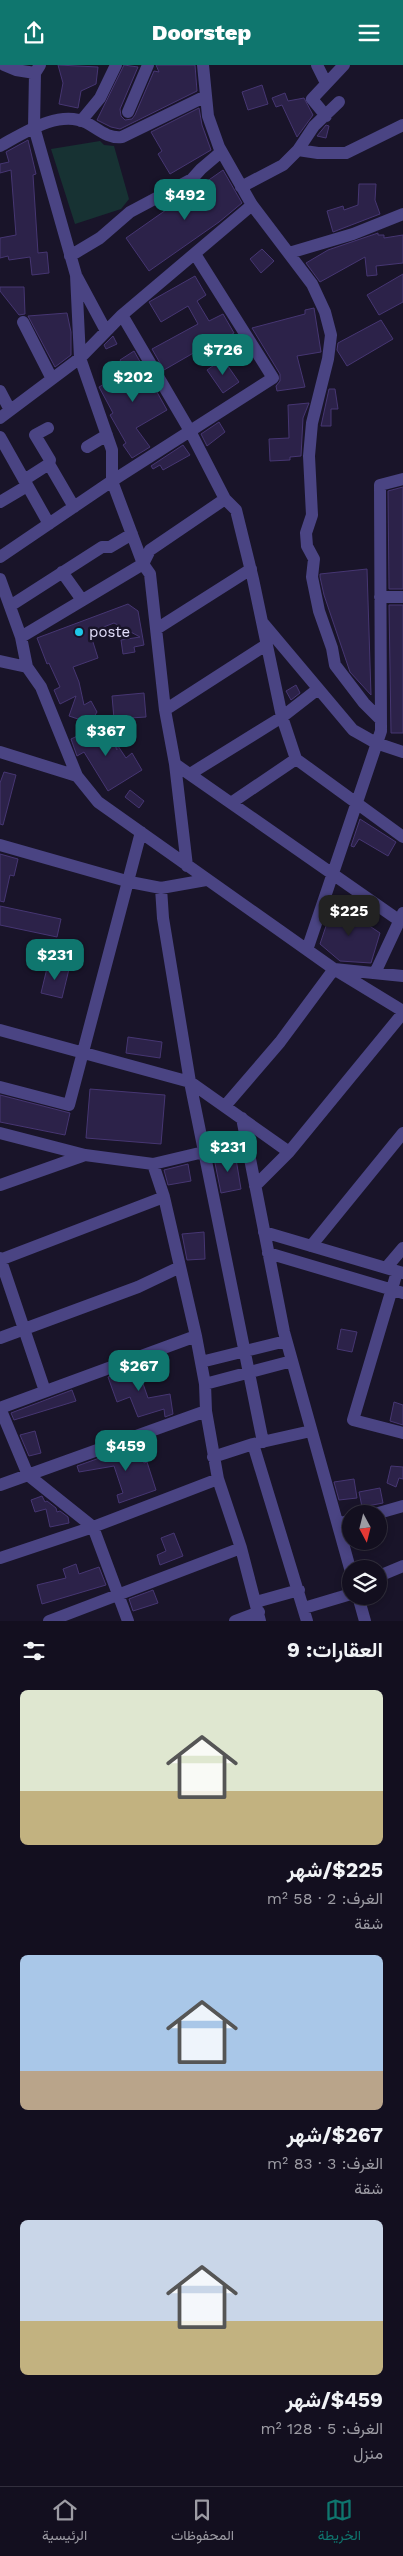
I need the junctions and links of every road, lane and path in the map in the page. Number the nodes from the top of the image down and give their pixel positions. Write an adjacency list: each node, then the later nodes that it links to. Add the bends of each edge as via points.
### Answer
1 (4, 65): 7 (street, via 16,70)
2 (116, 65): 13 (street, via 100,99)
3 (148, 65): 11 (street)
4 (203, 65): 9 (street)
5 (317, 65): 8 (street)
6 (344, 65): 8 (street)
7 (38, 69): 15 (street)
8 (326, 83): 12 (street, via 312,99)
9 (206, 96): 13 (street, via 122,137 108,136); 18 (street, via 208,116)
10 (340, 102): 12 (street)
11 (128, 112)
12 (326, 116): 17 (street, via 314,126)
13 (81, 121): 15 (street, via 69,119)
14 (403, 125): 17 (street, via 346,153)
15 (34, 127): 16 (street); 24 (street)
16 (0, 146)
17 (298, 150): 19 (street, via 284,165)
18 (222, 152): 19 (street); 24 (street, via 192,179 130,212 100,238)
19 (241, 187): 20 (street)
20 (252, 205): 22 (street); 23 (street)
21 (403, 214): 22 (street)
22 (289, 253): 65 (street, via 312,284 331,335 312,423 309,456 312,515 306,533 307,546 314,559 312,577 335,665)
23 (194, 254): 26 (street); 34 (street, via 273,378)
24 (70, 257): 25 (street)
25 (76, 275): 28 (street); 29 (street)
26 (122, 315): 28 (street); 34 (street)
27 (23, 322): 30 (street)
28 (106, 331): 29 (street)
29 (80, 358): 30 (street); 35 (street)
30 (52, 379): 32 (street)
31 (0, 391): 32 (street)
32 (5, 414)
33 (48, 428): 38 (street, via 36,435 50,460)
34 (190, 431): 40 (street); 42 (street)
35 (107, 435): 37 (street); 40 (street, via 112,450)
36 (0, 437): 41 (street)
37 (87, 447)
38 (49, 464): 41 (street); 44 (street)
39 (403, 479): 52 (street, via 380,485)
40 (112, 481): 44 (street); 46 (street)
41 (26, 483): 43 (street); 45 (street)
42 (225, 499): 48 (street, via 150,550); 49 (street, via 236,510)
43 (0, 503)
44 (74, 507): 45 (street)
45 (49, 524): 47 (street)
46 (132, 534): 48 (street); 50 (street, via 110,547 102,547)
47 (0, 557)
48 (143, 564): 54 (street); 57 (street, via 150,574)
49 (251, 569): 56 (street); 57 (street)
50 (62, 573): 54 (street); 55 (street)
51 (0, 579): 55 (street)
52 (380, 597): 53 (street); 65 (street)
53 (403, 597)
54 (82, 600): 58 (street)
55 (10, 607): 58 (street)
56 (262, 621): 59 (street); 62 (street)
57 (158, 628): 63 (street)
58 (21, 637): 61 (street)
59 (266, 645): 63 (street); 64 (street)
60 (0, 661): 61 (street)
61 (27, 667): 73 (street, via 41,687)
62 (318, 689): 64 (street); 66 (street, via 353,730)
63 (165, 710): 71 (street)
64 (282, 717): 70 (street); 72 (street)
65 (381, 720): 66 (street)
66 (376, 743): 67 (street); 69 (street); 75 (street)
67 (403, 743)
68 (0, 752): 73 (street)
69 (403, 752)
70 (296, 759): 74 (street); 75 (street)
71 (175, 764): 72 (street); 79 (street)
72 (190, 774): 74 (street)
73 (77, 776): 76 (street, via 98,802)
74 (231, 803): 80 (street)
75 (356, 803): 77 (street); 80 (street)
76 (141, 833): 79 (street); 82 (street)
77 (403, 837)
78 (0, 845): 82 (street)
79 (187, 866): 81 (street)
80 (332, 874): 84 (street); 85 (street)
81 (206, 880): 83 (street); 85 (street)
82 (130, 882): 83 (street); 91 (street)
83 (161, 888): 92 (street)
84 (400, 923): 87 (street)
85 (307, 950): 86 (street)
86 (334, 969): 87 (street); 89 (street); 94 (street, via 280,1042)
87 (375, 973): 88 (street)
88 (403, 976)
89 (403, 1012): 100 (street)
90 (0, 1030): 91 (street)
91 (84, 1052): 92 (street); 93 (street, via 69,1105)
92 (190, 1082): 94 (street); 99 (street)
93 (0, 1087)
94 (225, 1107): 95 (street)
95 (242, 1119): 98 (street); 100 (street)
96 (0, 1133): 101 (street)
97 (403, 1133): 107 (street)
98 (246, 1142): 99 (street); 104 (street)
99 (204, 1151): 102 (street); 118 (street)
100 (289, 1152): 104 (street)
101 (85, 1155): 102 (street); 103 (street)
102 (153, 1164): 105 (street)
103 (0, 1185)
104 (255, 1186): 106 (street)
105 (164, 1197): 110 (street); 111 (street)
106 (264, 1232): 107 (street); 109 (street)
107 (311, 1246): 112 (street)
108 (403, 1248): 112 (street)
109 (268, 1253): 113 (street); 117 (street)
110 (0, 1259): 114 (street)
111 (180, 1267): 114 (street, via 138,1287); 115 (street)
112 (395, 1271): 113 (street)
113 (397, 1291): 127 (street, via 353,1420)
114 (25, 1329): 116 (street); 123 (street)
115 (196, 1336): 120 (street); 123 (street)
116 (0, 1338)
117 (286, 1341): 118 (street); 119 (street)
118 (244, 1351): 120 (street); 121 (street)
119 (292, 1361): 121 (street); 126 (street)
120 (201, 1362): 122 (street)
121 (249, 1372): 122 (street); 128 (street)
122 (206, 1384): 125 (street)
123 (45, 1391): 124 (street)
124 (0, 1408): 130 (street)
125 (206, 1411): 129 (street); 130 (street)
126 (311, 1431): 128 (street); 136 (street)
127 (403, 1433)
128 (258, 1443): 129 (street); 143 (street)
129 (214, 1457): 131 (street)
130 (28, 1475): 132 (street); 137 (street)
131 (218, 1479): 137 (street); 138 (street)
132 (0, 1485)
133 (403, 1506): 134 (street)
134 (388, 1510)
135 (342, 1523): 136 (street)
136 (338, 1524): 140 (street)
137 (94, 1527): 139 (street); 144 (street)
138 (241, 1548): 144 (street); 147 (street)
139 (0, 1558)
140 (348, 1560)
141 (403, 1567): 142 (street)
142 (387, 1573)
143 (298, 1590): 147 (street); 148 (street)
144 (119, 1596): 149 (street); 150 (street)
145 (342, 1599): 148 (street)
146 (361, 1605): 152 (street)
147 (258, 1612): 151 (street)
148 (305, 1615)
149 (49, 1621)
150 (128, 1621)
151 (235, 1621)
152 (365, 1621)

